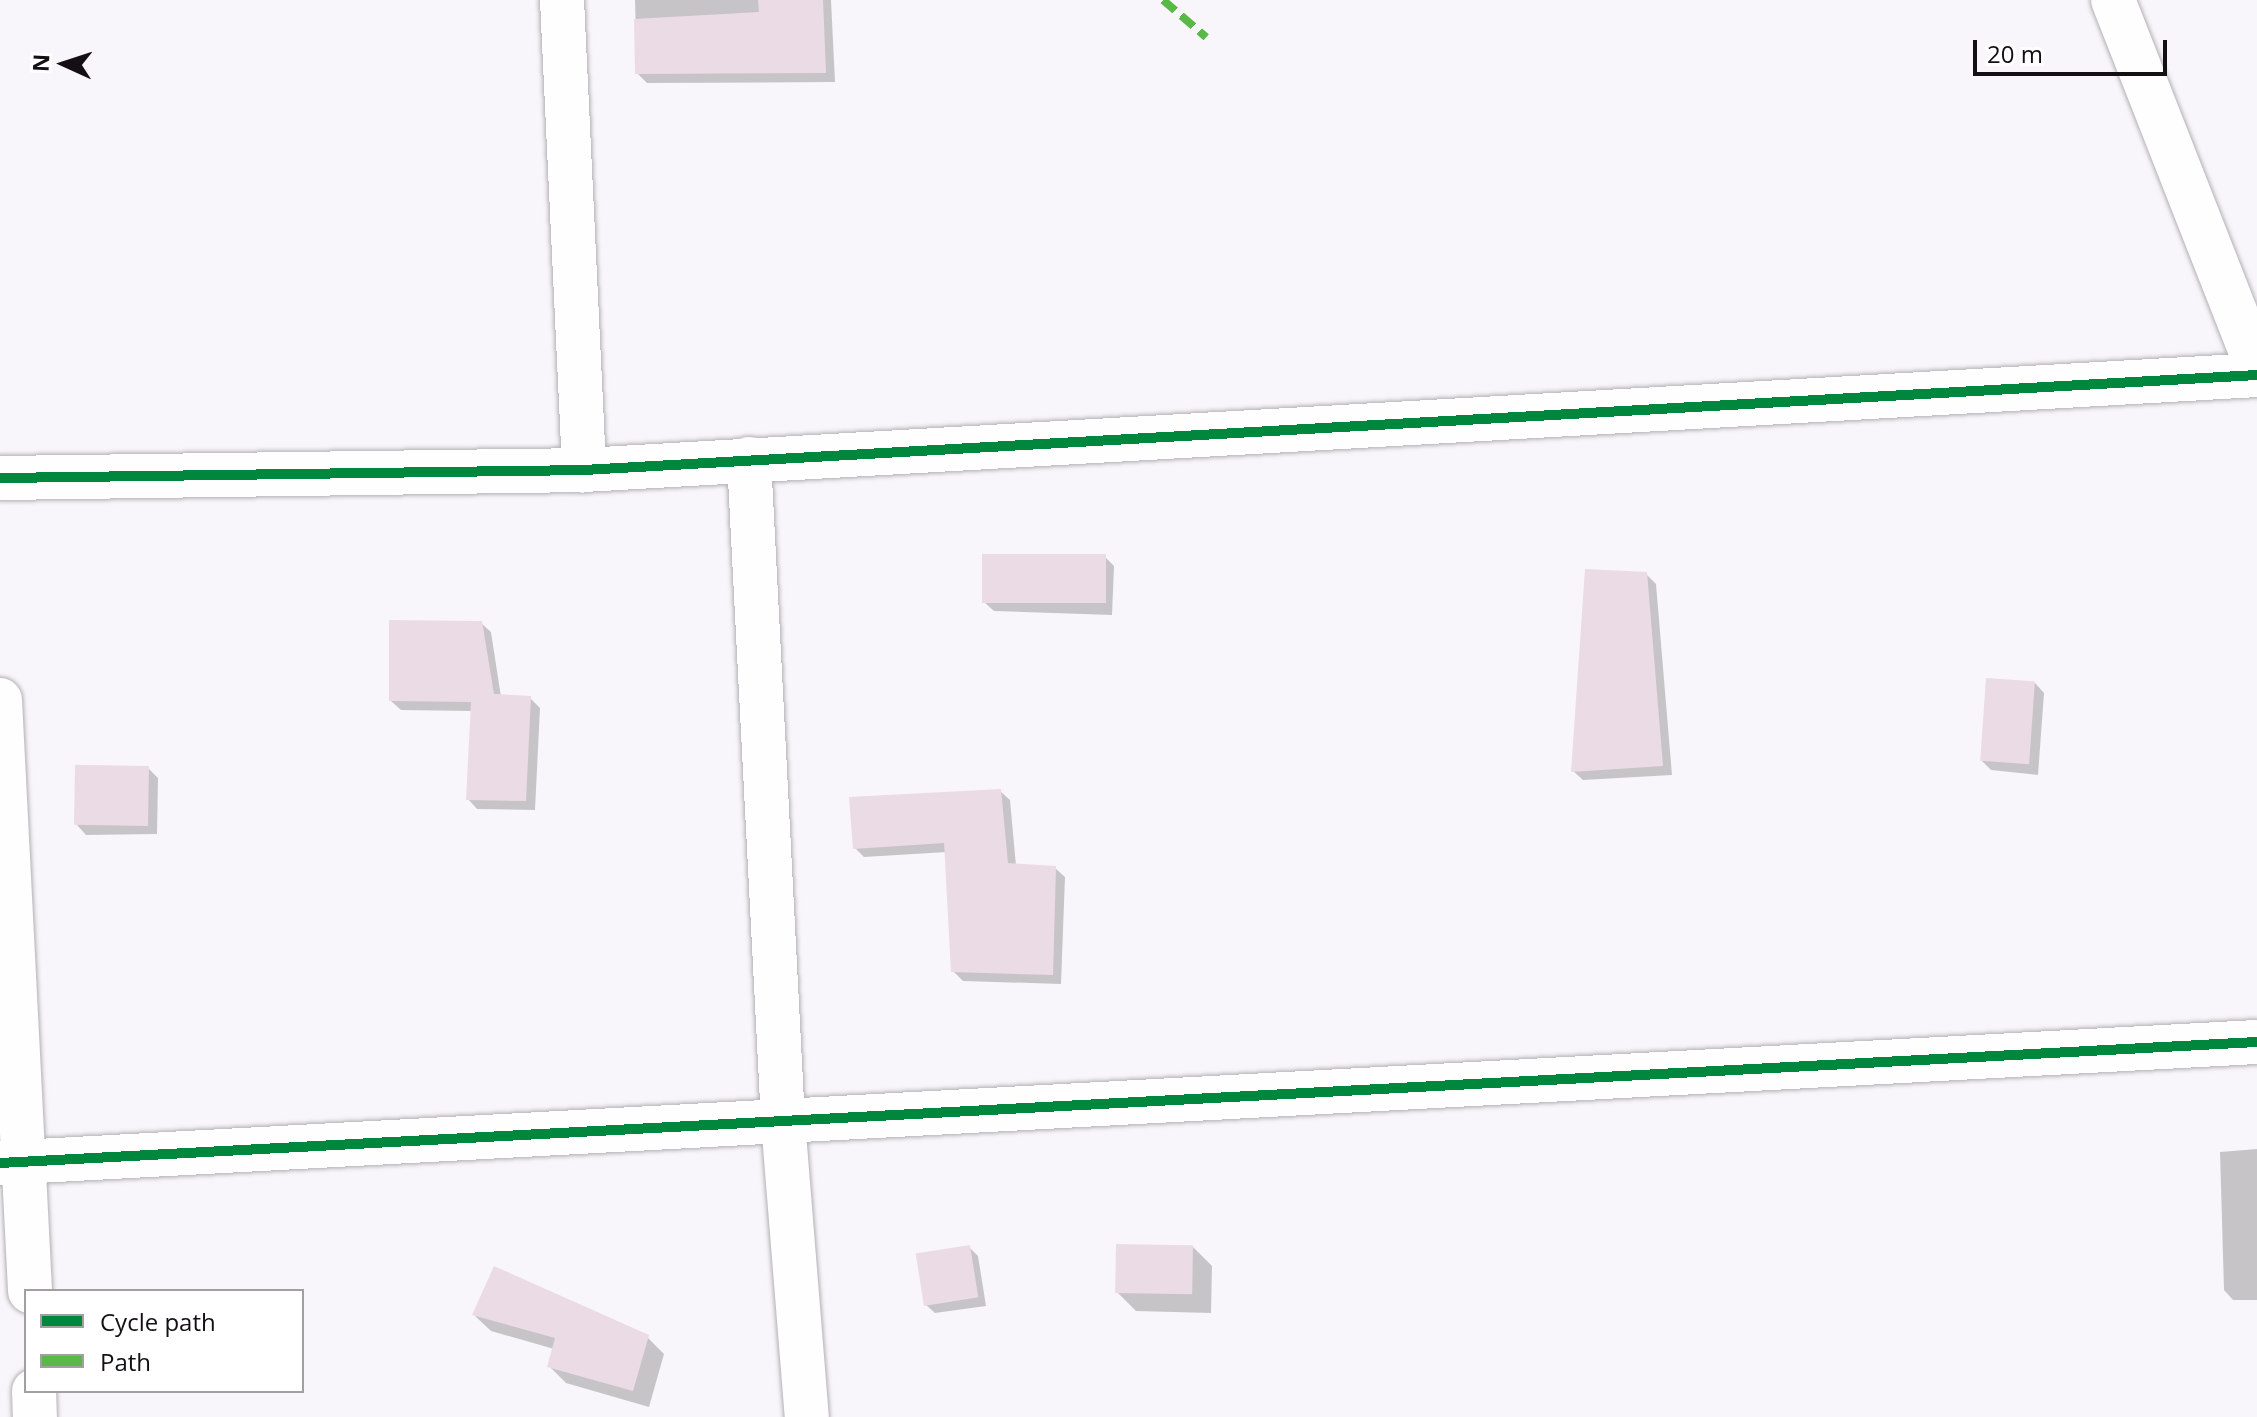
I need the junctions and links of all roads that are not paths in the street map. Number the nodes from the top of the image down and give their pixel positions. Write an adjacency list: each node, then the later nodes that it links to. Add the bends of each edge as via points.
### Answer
1 (562, 0): 6 (street)
2 (2113, 0): 3 (street)
3 (2257, 367)
4 (2257, 375): 5 (street)
5 (749, 459): 6 (street); 10 (street)
6 (584, 470): 7 (street)
7 (0, 478)
8 (0, 700): 11 (street)
9 (2257, 1042): 10 (street)
10 (783, 1121): 11 (street); 15 (street)
11 (12, 1163): 12 (street)
12 (30, 1289)
13 (34, 1393): 14 (street)
14 (35, 1417)
15 (807, 1417)

